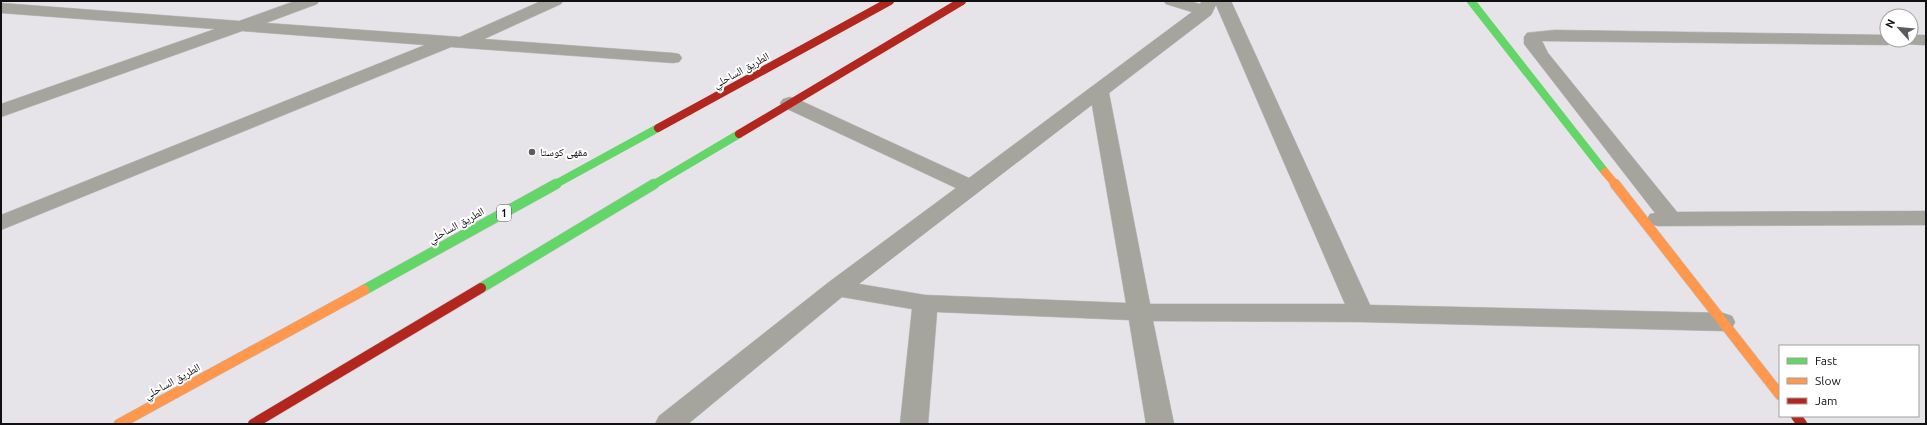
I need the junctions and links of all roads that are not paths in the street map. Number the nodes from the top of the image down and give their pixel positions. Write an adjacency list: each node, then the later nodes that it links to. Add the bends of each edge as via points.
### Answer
1 (68, 1): 10 (street)
2 (311, 1): 12 (street)
3 (555, 1): 14 (street)
4 (890, 1): 30 (main road, الطريق الساحلي / 1)
5 (962, 1): 17 (main road)
6 (1172, 1): 8 (street)
7 (1471, 1): 21 (main road)
8 (1213, 4): 16 (street); 27 (street)
9 (1, 8): 10 (street)
10 (34, 12): 11 (street); 12 (street)
11 (1, 22)
12 (240, 26): 14 (street); 18 (street)
13 (1879, 40): 22 (street, via 1555,35 1533,37 1533,44 1541,56)
14 (458, 41): 15 (street); 23 (street)
15 (673, 58)
16 (1099, 91): 19 (street); 26 (street)
17 (790, 103): 19 (street); 31 (main road)
18 (1, 112)
19 (971, 187): 24 (street)
20 (1926, 218): 22 (street)
21 (1642, 219): 22 (street); 28 (main road)
22 (1672, 219)
23 (1, 223)
24 (837, 288): 25 (street); 32 (street)
25 (925, 303): 26 (street); 33 (street)
26 (1139, 312): 27 (street); 34 (street)
27 (1361, 314): 28 (street)
28 (1723, 322): 29 (main road)
29 (1779, 394)
30 (119, 424)
31 (253, 424)
32 (669, 424)
33 (914, 424)
34 (1160, 424)

